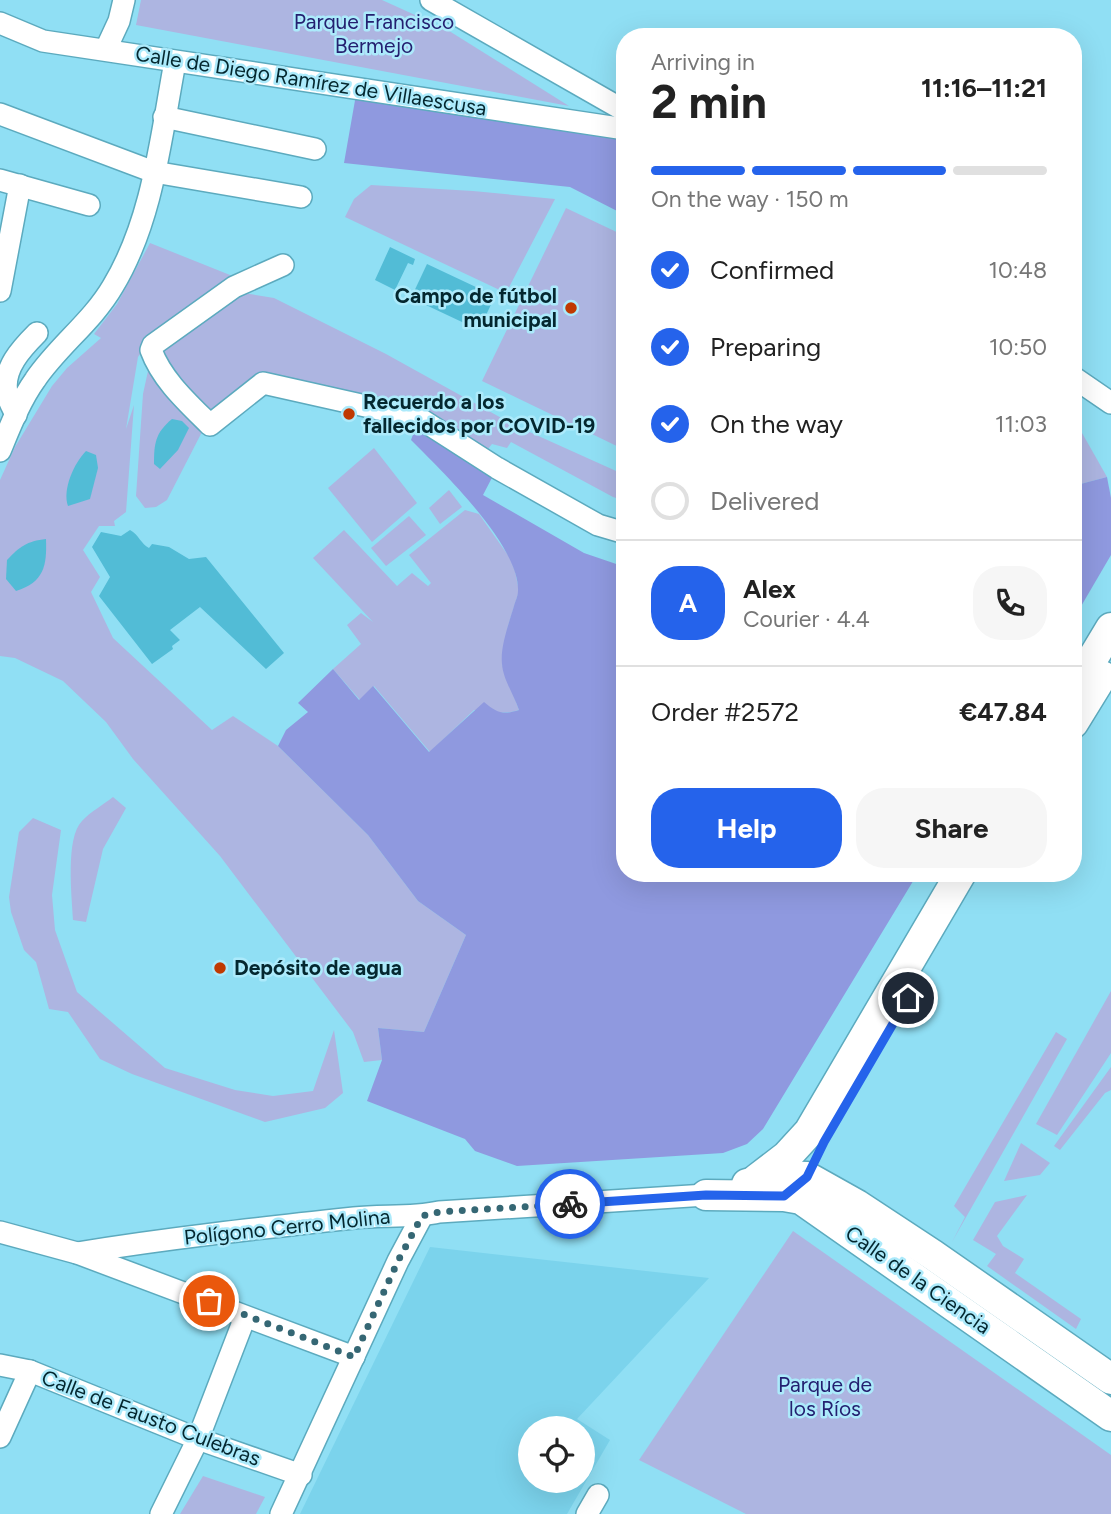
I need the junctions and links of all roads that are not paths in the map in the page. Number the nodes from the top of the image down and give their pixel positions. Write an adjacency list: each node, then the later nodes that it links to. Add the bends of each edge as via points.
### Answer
1 (124, 0): 4 (street)
2 (432, 0): 6 (street)
3 (0, 23): 4 (street, Calle de Diego Ramírez de Villaescusa, via 43,41)
4 (106, 49): 5 (street, Calle de Diego Ramírez de Villaescusa)
5 (175, 62): 8 (street); 9 (street, Calle de Diego Ramírez de Villaescusa)
6 (616, 106)
7 (0, 114): 11 (street)
8 (164, 117): 10 (street); 11 (street)
9 (616, 128)
10 (315, 149)
11 (154, 172): 13 (street); 20 (street, via 139,229 112,289 33,381)
12 (10, 182): 14 (street); 16 (street)
13 (301, 197)
14 (89, 205)
15 (283, 265): 22 (street, via 234,287 153,345 154,360 181,397 210,425 263,383 419,418 497,468 598,525)
16 (0, 291)
17 (37, 333): 20 (street, via 18,351 8,375 6,391)
18 (1082, 383): 19 (street)
19 (1111, 403)
20 (16, 415): 21 (street)
21 (0, 452)
22 (616, 530)
23 (1111, 628): 25 (street)
24 (1111, 661): 26 (street)
25 (1082, 676)
26 (1082, 708)
27 (956, 882): 29 (street)
28 (975, 882): 31 (street)
29 (804, 1139): 30 (street, via 776,1167); 31 (street, via 794,1156)
30 (747, 1184): 31 (street, via 778,1176); 32 (street)
31 (798, 1188): 32 (street, Calle de la Ciencia); 40 (street, Calle de la Ciencia, via 857,1205); 41 (street, Calle de la Ciencia)
32 (706, 1195): 33 (street, Polígono Cerro Molina)
33 (422, 1216): 35 (street, Polígono Cerro Molina, via 351,1218); 37 (street)
34 (0, 1232): 35 (street)
35 (77, 1253): 36 (street)
36 (244, 1317): 37 (street); 43 (street)
37 (354, 1357): 44 (street)
38 (0, 1365): 39 (street, Calle de Fausto Culebras)
39 (30, 1371): 42 (street); 43 (street, Calle de Fausto Culebras)
40 (1111, 1380)
41 (1111, 1416)
42 (3, 1423)
43 (198, 1439): 44 (street, Calle de Fausto Culebras); 45 (street)
44 (301, 1475): 46 (street)
45 (161, 1514)
46 (281, 1514)

